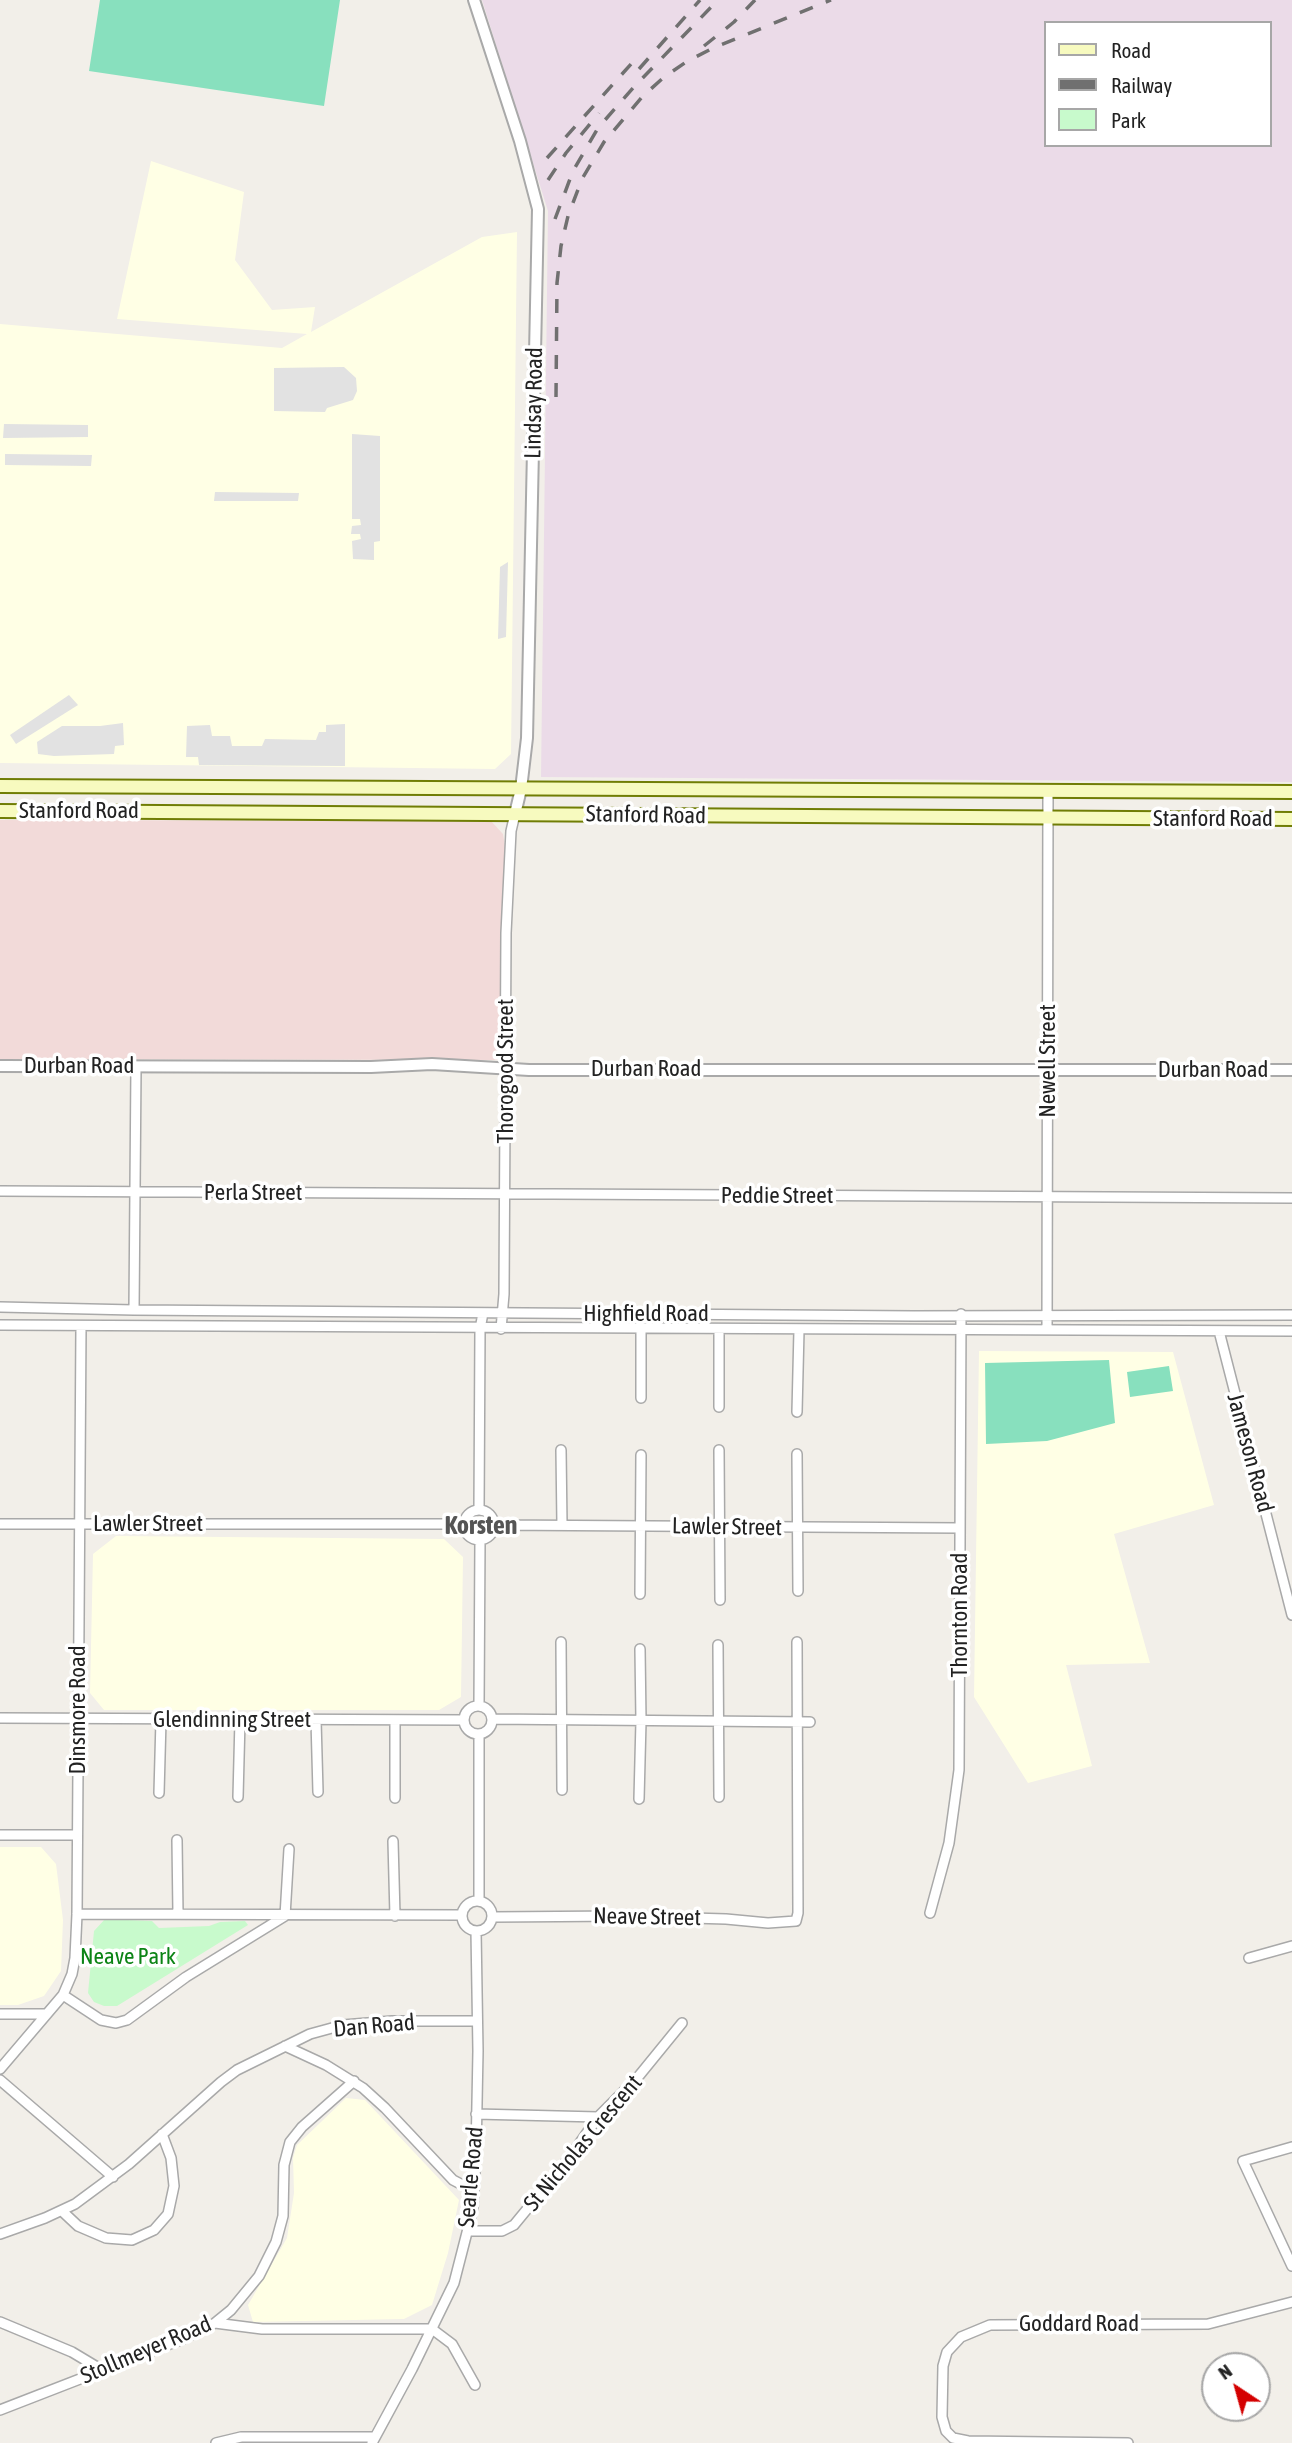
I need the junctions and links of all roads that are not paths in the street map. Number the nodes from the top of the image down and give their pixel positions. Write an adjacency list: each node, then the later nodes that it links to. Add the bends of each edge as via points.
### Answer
1 (474, 0): 3 (street, Lindsay Road, via 538,209 527,738)
2 (0, 786): 3 (main road, Stanford Road)
3 (521, 789): 4 (main road, Stanford Road); 7 (street, Lindsay Road)
4 (1048, 791): 5 (main road, Stanford Road); 8 (street, Newell Street)
5 (1292, 792)
6 (0, 811): 7 (main road, Stanford Road)
7 (514, 814): 8 (main road, Stanford Road); 12 (street, Thorogood Street, via 506,933)
8 (1048, 819): 9 (main road, Stanford Road); 13 (street, Newell Street)
9 (1292, 819)
10 (0, 1066): 11 (street, Durban Road)
11 (136, 1067): 12 (street, Durban Road, via 432,1064); 16 (street)
12 (505, 1069): 13 (street, Durban Road); 17 (street, Thorogood Street)
13 (1048, 1069): 14 (street, Durban Road); 18 (street, Newell Street)
14 (1292, 1070)
15 (0, 1191): 16 (street, Perla Street)
16 (136, 1193): 17 (street, Perla Street); 21 (street)
17 (506, 1195): 18 (street, Peddie Street); 24 (street, Thorogood Street)
18 (1048, 1198): 19 (street, Peddie Street); 26 (street, Newell Street)
19 (1292, 1198)
20 (0, 1307): 21 (street, Highfield Road)
21 (134, 1310): 22 (street, Highfield Road)
22 (419, 1312): 23 (street, Highfield Road); 30 (street)
23 (483, 1313): 24 (street, Highfield Road); 31 (street)
24 (502, 1313): 25 (street, Highfield Road); 32 (street, Thorogood Street)
25 (961, 1314): 26 (street, Highfield Road); 37 (street, Thornton Road)
26 (1047, 1314): 27 (street, Highfield Road); 36 (street, Newell Street)
27 (1292, 1315)
28 (0, 1325): 29 (street, Highfield Road)
29 (81, 1326): 30 (street, Highfield Road); 49 (street, Dinsmore Road)
30 (420, 1329): 31 (street, Highfield Road)
31 (480, 1329): 32 (street, Highfield Road); 47 (street)
32 (501, 1329): 33 (street, Highfield Road)
33 (641, 1329): 34 (street, Highfield Road); 40 (street)
34 (719, 1329): 35 (street, Highfield Road); 41 (street)
35 (799, 1330): 37 (street, Highfield Road); 42 (street)
36 (1046, 1330): 37 (street, Highfield Road); 38 (street, Highfield Road)
37 (961, 1331): 56 (street, Thornton Road)
38 (1219, 1331): 39 (street, Highfield Road); 58 (street, Jameson Road)
39 (1292, 1332)
40 (641, 1398)
41 (719, 1407)
42 (797, 1412)
43 (561, 1450): 52 (street)
44 (719, 1450): 54 (street)
45 (797, 1454): 55 (street)
46 (641, 1455): 53 (street)
47 (480, 1510): 50 (street, via 469,1514); 51 (street, via 490,1514)
48 (0, 1524): 49 (street, Lawler Street)
49 (79, 1524): 50 (street, Lawler Street); 69 (street, Dinsmore Road)
50 (464, 1524): 57 (street, via 468,1536)
51 (495, 1525): 52 (street, Lawler Street); 57 (street, via 492,1534)
52 (562, 1525): 53 (street, Lawler Street)
53 (640, 1526): 54 (street, Lawler Street); 60 (street)
54 (718, 1527): 55 (street, Lawler Street); 61 (street)
55 (797, 1527): 56 (street, Lawler Street); 59 (street)
56 (960, 1528): 95 (street, Thornton Road, via 959,1770 949,1843)
57 (480, 1540): 67 (street)
58 (1288, 1586): 62 (street, Jameson Road)
59 (798, 1591)
60 (640, 1594)
61 (720, 1600)
62 (1292, 1615)
63 (561, 1642): 76 (street)
64 (797, 1642): 78 (street)
65 (718, 1645): 79 (street)
66 (640, 1649): 77 (street)
67 (479, 1705): 70 (street, via 489,1710); 75 (street, via 468,1709)
68 (0, 1718): 69 (street, Glendinning Street)
69 (78, 1719): 71 (street, Glendinning Street); 90 (street, Dinsmore Road)
70 (492, 1719): 76 (street); 81 (street, via 488,1730)
71 (161, 1720): 72 (street, Glendinning Street); 84 (street)
72 (240, 1720): 73 (street, Glendinning Street); 85 (street)
73 (316, 1720): 74 (street, Glendinning Street); 83 (street)
74 (395, 1720): 75 (street, Glendinning Street); 87 (street)
75 (464, 1720): 81 (street, via 468,1730)
76 (561, 1720): 77 (street); 82 (street)
77 (641, 1721): 79 (street); 88 (street)
78 (797, 1721): 79 (street); 80 (street); 101 (street, Neave Street, via 797,1917 793,1922)
79 (717, 1722): 86 (street)
80 (810, 1722)
81 (479, 1734): 94 (street)
82 (562, 1790)
83 (318, 1792)
84 (159, 1793)
85 (238, 1797)
86 (719, 1797)
87 (395, 1798)
88 (639, 1799)
89 (0, 1835): 90 (street)
90 (77, 1835): 96 (street, Dinsmore Road)
91 (177, 1840): 97 (street)
92 (393, 1841): 100 (street)
93 (289, 1849): 99 (street)
94 (478, 1901): 98 (street, via 466,1906); 101 (street, via 489,1906)
95 (930, 1913)
96 (78, 1914): 97 (street); 105 (street, Dinsmore Road, via 72,1974)
97 (178, 1914): 99 (street)
98 (462, 1915): 100 (street); 102 (street, via 468,1928)
99 (285, 1916): 100 (street); 105 (street, via 127,2020 100,2020)
100 (396, 1916)
101 (493, 1917): 102 (street, via 486,1929)
102 (476, 1931): 108 (street, Searle Road)
103 (1292, 1946): 104 (street)
104 (1249, 1958)
105 (62, 1995): 107 (street, Dinsmore Road)
106 (0, 2014): 107 (street)
107 (47, 2014): 111 (street, Dinsmore Road)
108 (477, 2021): 110 (street, Dan Road, via 344,2025); 114 (street, Searle Road)
109 (682, 2023): 115 (street, St Nicholas Crescent)
110 (285, 2046): 113 (street); 116 (street, Dan Road, via 237,2070)
111 (0, 2069)
112 (0, 2080): 118 (street)
113 (354, 2081): 119 (street, via 453,2180); 126 (street, Stollmeyer Road, via 290,2142 284,2165 283,2216 272,2253 245,2296)
114 (476, 2114): 115 (street); 119 (street, Searle Road)
115 (598, 2117): 121 (street, St Nicholas Crescent, via 514,2225 502,2231)
116 (162, 2134): 118 (street, Dan Road); 120 (street, via 171,2158 173,2197 168,2214 147,2235 123,2240 99,2236)
117 (1292, 2147): 123 (street, via 1243,2161)
118 (113, 2177): 120 (street, Dan Road)
119 (474, 2191): 121 (street, Searle Road)
120 (62, 2211): 122 (street, Dan Road)
121 (468, 2231): 127 (street, Searle Road, via 454,2283)
122 (0, 2234)
123 (1292, 2266)
124 (1292, 2302): 133 (street, Goddard Road, via 1208,2324 1011,2323 984,2327 959,2339 944,2358 943,2425 949,2435 962,2441)
125 (0, 2322): 128 (street, via 72,2351)
126 (215, 2323): 127 (street, via 262,2329); 128 (street, Stollmeyer Road)
127 (432, 2329): 129 (street, via 452,2344); 131 (street, Searle Road)
128 (102, 2370): 130 (street, Stollmeyer Road)
129 (475, 2385)
130 (0, 2410)
131 (373, 2440): 132 (street, via 241,2437)
132 (216, 2443)
133 (1128, 2443)

